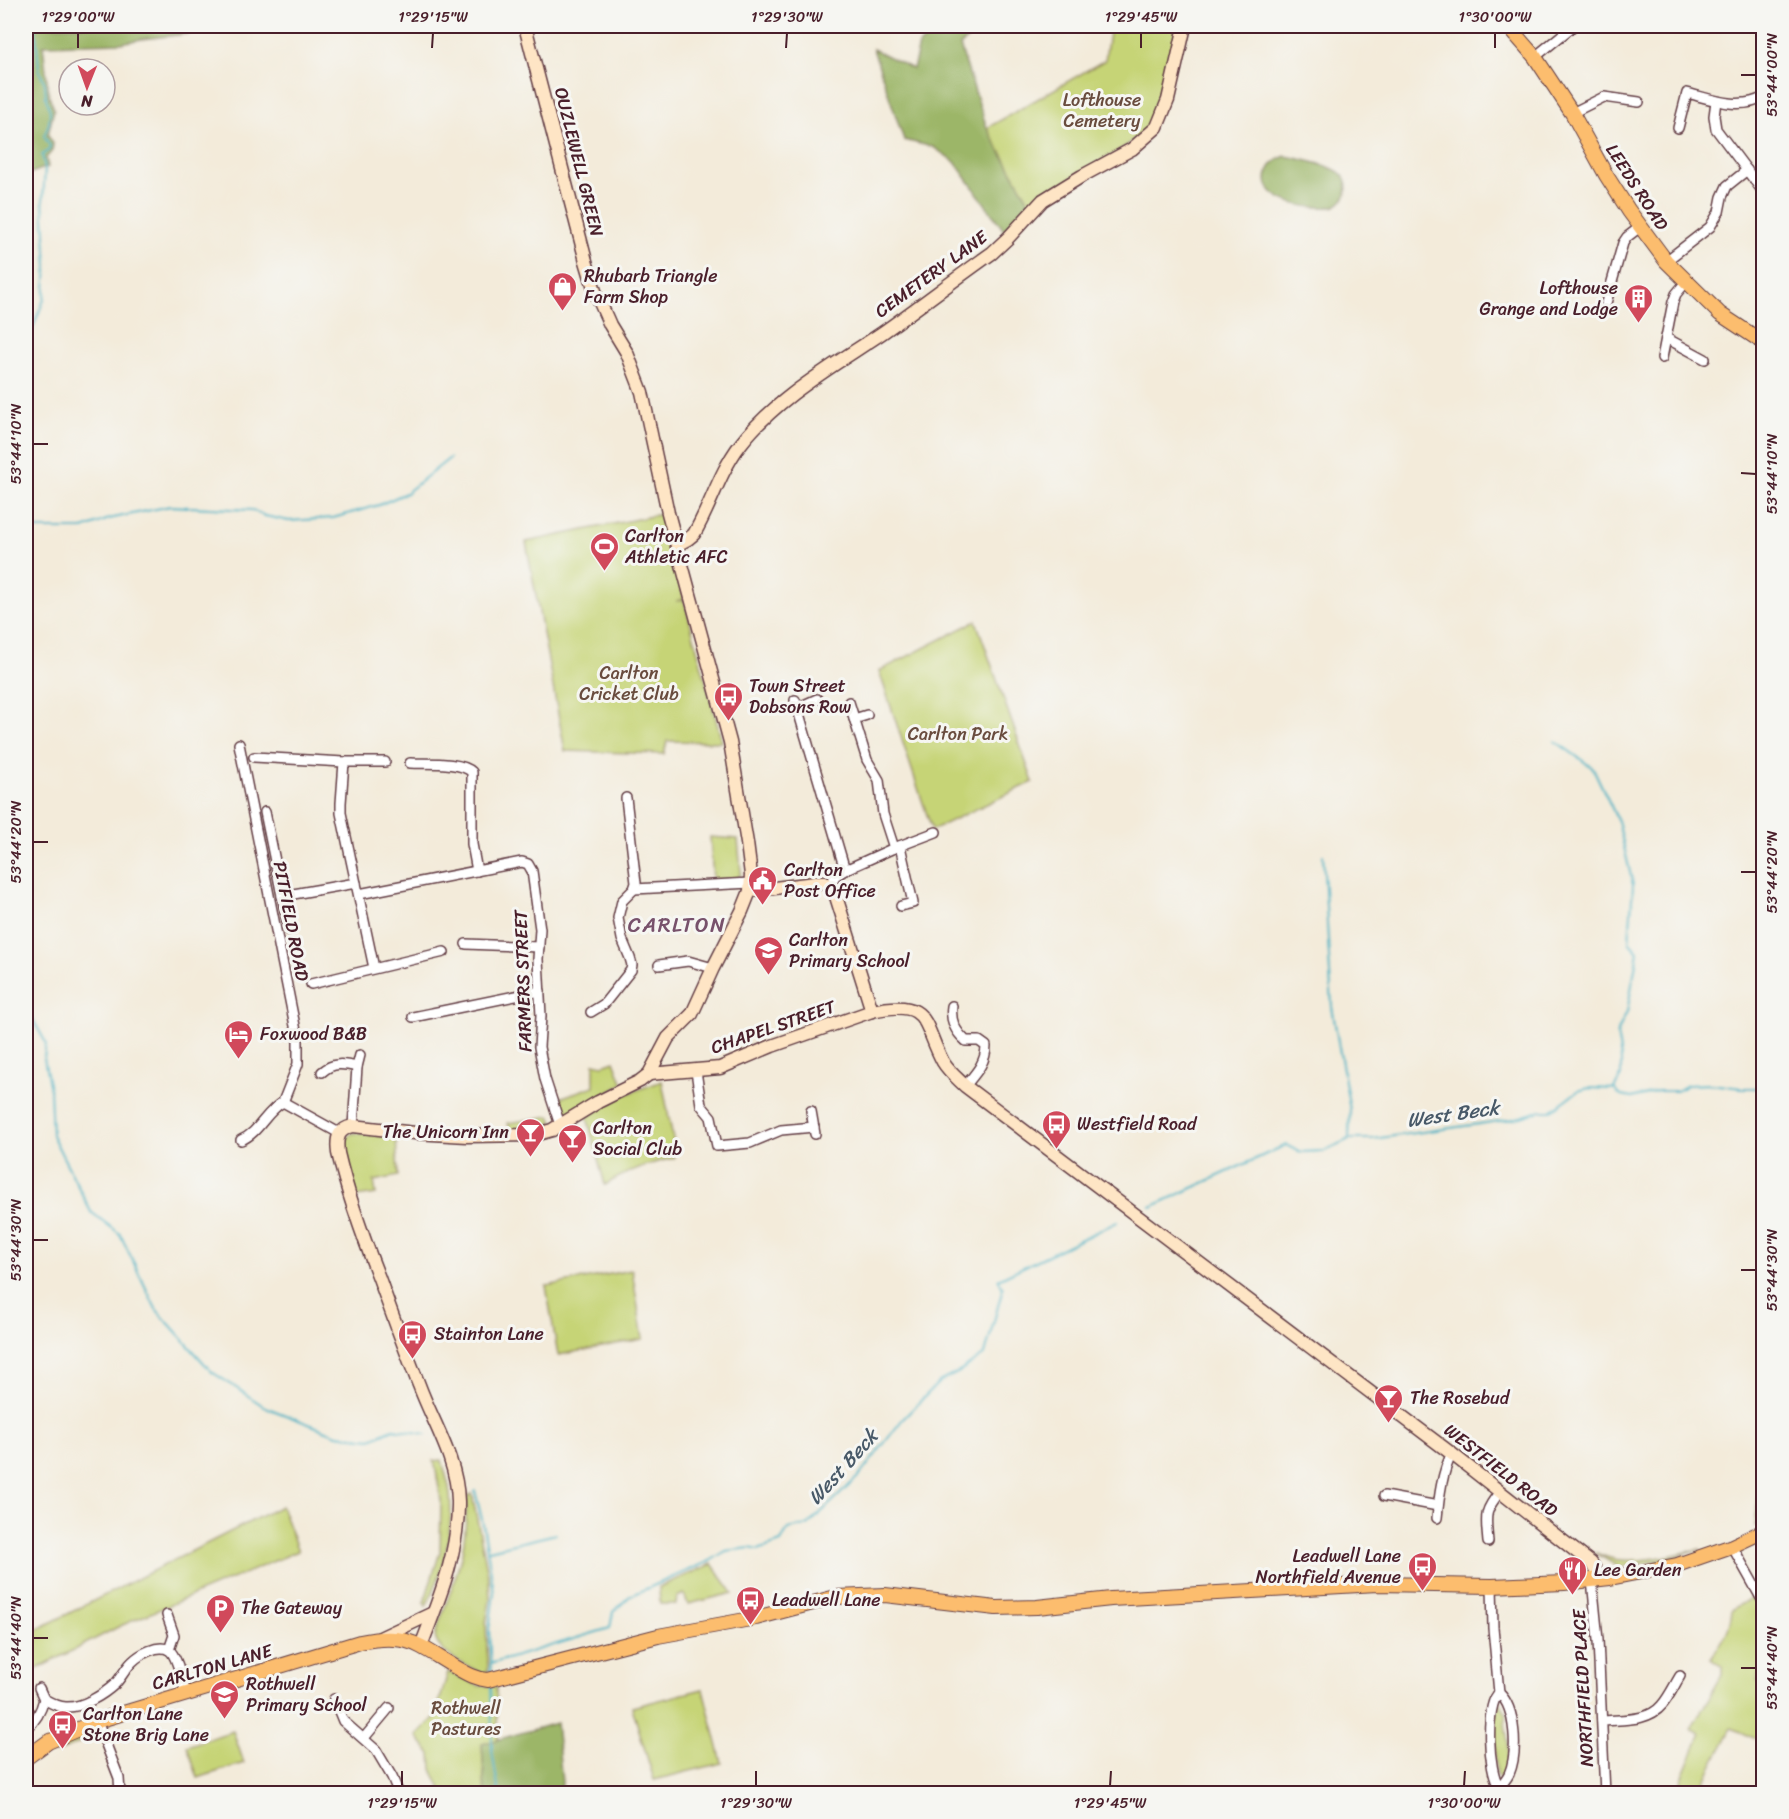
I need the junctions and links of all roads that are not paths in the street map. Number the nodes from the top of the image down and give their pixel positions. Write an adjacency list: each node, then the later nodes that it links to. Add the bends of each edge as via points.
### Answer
1 (525, 26): 23 (street, OUZLEWELL GREEN, via 595,291 627,353 642,393)
2 (1185, 26): 23 (street, CEMETERY LANE, via 1168,100 1157,127 1132,149 1043,200 992,253 813,379 768,416 730,460 694,534)
3 (1508, 26): 5 (main road, LEEDS ROAD)
4 (1572, 26): 5 (street)
5 (1536, 57): 9 (main road, LEEDS ROAD)
6 (1764, 97): 7 (street, via 1741,104)
7 (1716, 100): 10 (street, via 1687,93); 11 (street, via 1716,129)
8 (1639, 102): 9 (street, via 1604,97)
9 (1572, 113): 15 (main road, LEEDS ROAD)
10 (1678, 128)
11 (1746, 170): 13 (street); 16 (street, via 1727,186 1710,227)
12 (1764, 172): 13 (street)
13 (1754, 180): 14 (street)
14 (1764, 193)
15 (1640, 227): 16 (main road, LEEDS ROAD); 18 (street, via 1623,243)
16 (1666, 261): 17 (main road, LEEDS ROAD)
17 (1686, 282): 19 (street, via 1672,302); 20 (main road, LEEDS ROAD, via 1720,314)
18 (1606, 303)
19 (1666, 338): 21 (street); 22 (street)
20 (1764, 343)
21 (1662, 358)
22 (1705, 359)
23 (676, 545): 41 (street, OUZLEWELL GREEN, via 730,742)
24 (817, 699): 37 (street, via 796,704)
25 (849, 702): 27 (street)
26 (867, 715): 27 (street)
27 (854, 719): 36 (street, via 867,760 879,780 883,814)
28 (239, 744): 65 (street, PITFIELD ROAD, via 298,1041 298,1064)
29 (254, 757): 30 (street)
30 (344, 762): 31 (street); 39 (street, via 341,813)
31 (385, 762)
32 (410, 763): 38 (street, via 456,765 472,772 472,844)
33 (626, 798): 42 (street, via 636,876)
34 (265, 812): 44 (street)
35 (936, 832): 36 (street)
36 (897, 847): 37 (street); 45 (street, via 913,903)
37 (845, 870): 40 (street, via 834,876)
38 (477, 871): 43 (street, FARMERS STREET); 48 (street, FARMERS STREET, via 528,864 538,911)
39 (356, 883): 43 (street); 44 (street)
40 (831, 884): 41 (street); 56 (street)
41 (750, 887): 42 (street); 52 (street)
42 (634, 889): 57 (street, via 622,901 618,918 621,939 635,966 607,1008)
43 (359, 894): 51 (street)
44 (282, 896): 46 (street)
45 (901, 906)
46 (289, 930)
47 (466, 944): 48 (street)
48 (539, 947): 54 (street, FARMERS STREET)
49 (444, 952): 51 (street)
50 (659, 965): 52 (street, via 687,961)
51 (374, 968): 53 (street)
52 (712, 968): 63 (street, via 692,1014 668,1038)
53 (311, 984)
54 (540, 991): 58 (street); 67 (street, FARMERS STREET, via 539,1047)
55 (952, 1006): 64 (street, via 951,1017 958,1033 966,1041 979,1041 986,1046 980,1068)
56 (872, 1011): 61 (street, CHAPEL STREET, via 732,1064); 64 (street, WESTFIELD ROAD, via 902,1007 915,1011 927,1024 945,1065)
57 (591, 1012)
58 (413, 1017)
59 (360, 1055): 60 (street)
60 (357, 1068): 62 (street, via 334,1065); 68 (street)
61 (696, 1071): 63 (street, CHAPEL STREET); 66 (street, via 701,1106 711,1117 717,1146 750,1143 781,1130 814,1131)
62 (322, 1072)
63 (649, 1074): 67 (street)
64 (965, 1086): 71 (street, WESTFIELD ROAD)
65 (282, 1102): 69 (street); 70 (street)
66 (811, 1111)
67 (560, 1125): 68 (street, via 534,1135 501,1136)
68 (353, 1126): 69 (street)
69 (339, 1132): 82 (street, via 338,1153 357,1220 454,1470 458,1500 453,1551)
70 (241, 1140)
71 (1452, 1454): 72 (street, WESTFIELD ROAD); 74 (street)
72 (1500, 1492): 77 (street, via 1486,1514); 79 (street, WESTFIELD ROAD, via 1591,1563)
73 (1384, 1496): 74 (street)
74 (1438, 1506): 75 (street)
75 (1437, 1518)
76 (1764, 1531): 78 (main road)
77 (1488, 1542)
78 (1732, 1546): 79 (main road, via 1677,1565); 81 (street)
79 (1594, 1580): 80 (main road); 95 (street, NORTHFIELD PLACE)
80 (1492, 1586): 85 (main road, via 1377,1584 996,1608 885,1595 836,1597 756,1618 658,1636 497,1679 470,1675); 90 (street)
81 (1764, 1603)
82 (433, 1613): 84 (street); 85 (street)
83 (166, 1615): 86 (street, via 174,1635)
84 (380, 1638): 85 (main road, via 403,1639); 89 (main road, CARLTON LANE)
85 (421, 1646)
86 (169, 1650): 89 (street); 91 (street, via 152,1650 142,1655 103,1694 81,1704 64,1707)
87 (1680, 1676): 95 (street, via 1652,1714)
88 (39, 1688): 91 (street)
89 (186, 1693): 94 (main road, CARLTON LANE)
90 (1499, 1693): 99 (street, via 1492,1709 1491,1739); 99 (street, via 1508,1704 1514,1759)
91 (44, 1699): 96 (street, via 38,1716)
92 (334, 1699): 97 (street, via 343,1721)
93 (389, 1708): 97 (street)
94 (96, 1721): 98 (main road, CARLTON LANE, via 48,1742); 100 (street, via 118,1778)
95 (1602, 1721): 102 (street, NORTHFIELD PLACE)
96 (26, 1729)
97 (364, 1738): 101 (street, via 384,1762)
98 (26, 1758)
99 (1498, 1790)
100 (120, 1794)
101 (399, 1794)
102 (1605, 1794)

